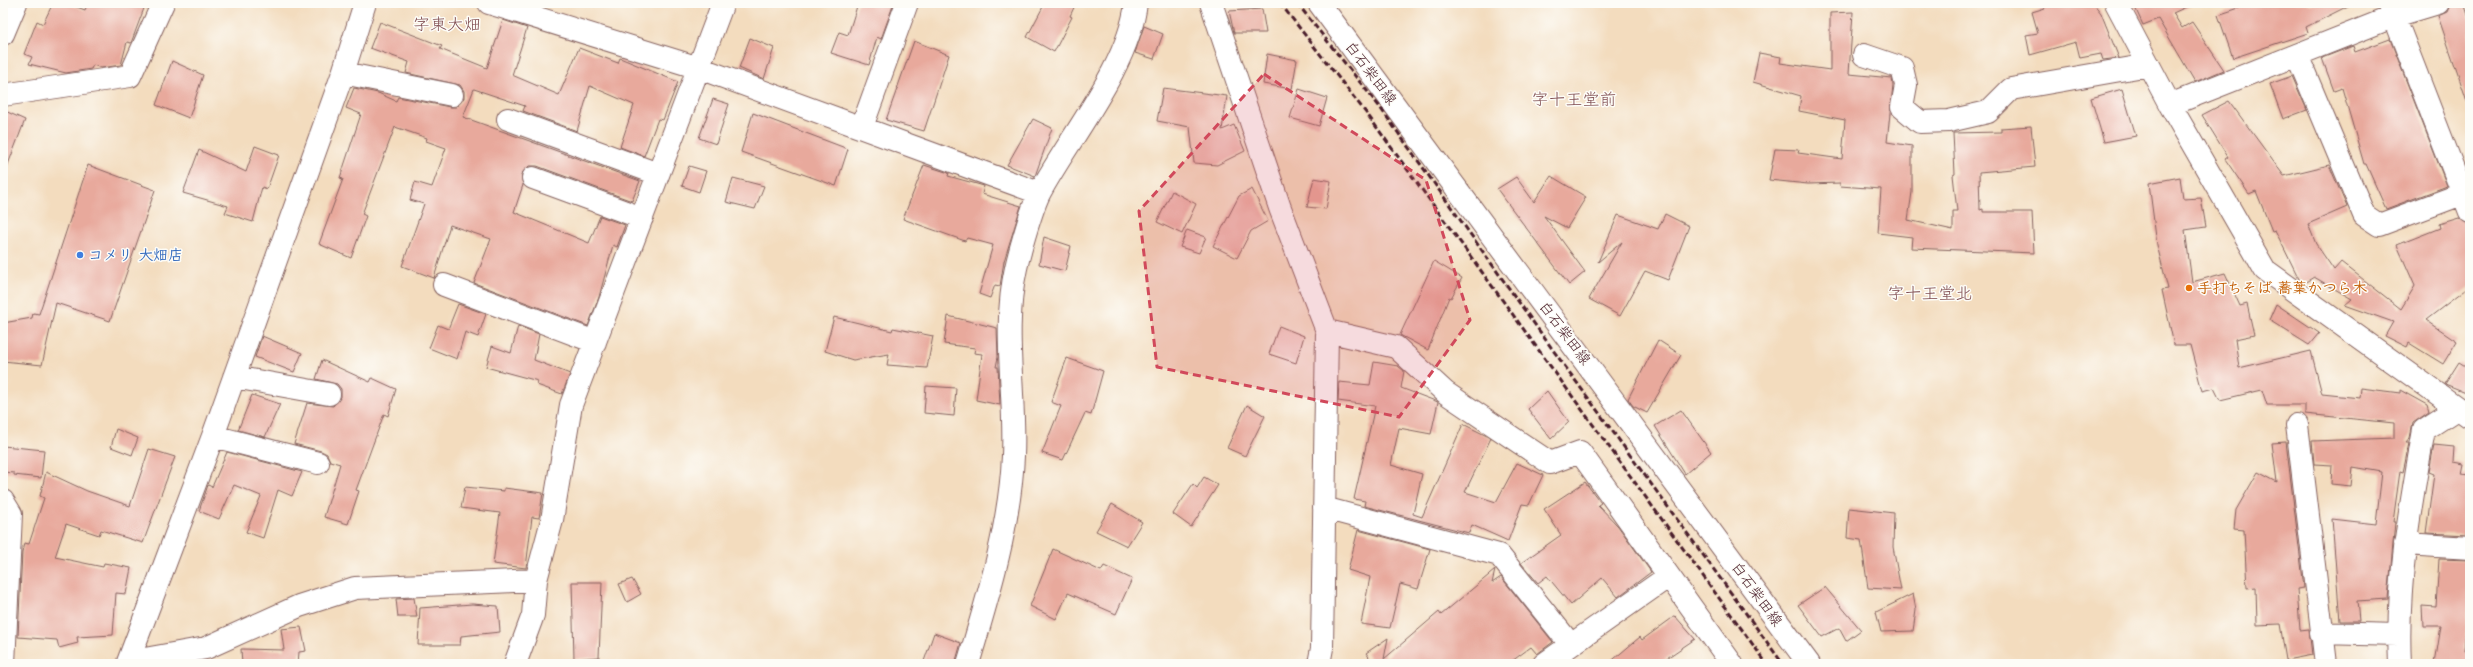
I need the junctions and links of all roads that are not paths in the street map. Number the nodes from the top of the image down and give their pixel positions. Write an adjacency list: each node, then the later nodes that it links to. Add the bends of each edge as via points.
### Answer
1 (16, 3): 13 (main road)
2 (163, 3): 20 (main road, via 130,76)
3 (365, 3): 18 (main road)
4 (489, 3): 17 (main road)
5 (723, 3): 17 (main road)
6 (907, 3): 23 (main road)
7 (1136, 3): 26 (main road, via 1134,21 1111,74)
8 (1211, 3): 30 (main road, via 1280,208)
9 (1319, 3): 54 (main road, 白石柴田線)
10 (2116, 3): 16 (main road)
11 (2438, 3): 12 (main road)
12 (2392, 10): 15 (main road); 27 (main road)
13 (3, 34)
14 (1864, 55): 16 (main road, via 1902,68 1906,85 1902,107 1920,122 1949,121 1988,112 2011,89)
15 (2297, 55): 21 (main road); 27 (main road, via 2364,215 2379,225)
16 (2149, 65): 21 (main road)
17 (699, 68): 23 (main road); 24 (main road)
18 (343, 73): 19 (main road); 32 (main road)
19 (452, 94)
20 (3, 95)
21 (2170, 105): 34 (main road, via 2265,270)
22 (508, 119): 24 (main road)
23 (862, 127): 26 (main road)
24 (658, 174): 28 (main road)
25 (533, 178): 28 (main road)
26 (1039, 193): 51 (main road, via 1016,268 1011,300 1014,456 1005,524)
27 (2467, 199)
28 (642, 218): 31 (main road)
29 (444, 285): 31 (main road)
30 (1326, 331): 39 (main road); 42 (main road, via 1396,347 1446,393 1550,463 1580,452)
31 (595, 342): 43 (main road, via 571,405 552,520)
32 (234, 377): 33 (main road); 36 (main road)
33 (330, 394)
34 (2464, 413): 40 (main road, via 2424,430 2408,517)
35 (2297, 425): 44 (main road)
36 (213, 436): 37 (main road); 48 (main road)
37 (318, 463)
38 (3, 501): 49 (main road, via 11,514)
39 (1324, 508): 46 (main road, via 1499,555); 47 (main road)
40 (2406, 544): 41 (main road); 45 (main road)
41 (2470, 548)
42 (1669, 576): 46 (main road); 53 (main road)
43 (536, 580): 48 (main road, via 356,588 299,606 206,648); 50 (main road, via 533,615)
44 (2321, 634): 45 (main road); 55 (main road)
45 (2398, 635): 56 (main road)
46 (1571, 645): 52 (main road)
47 (1325, 659)
48 (122, 663)
49 (4, 664)
50 (515, 664)
51 (968, 664)
52 (1544, 664)
53 (1732, 664)
54 (1809, 664)
55 (2326, 664)
56 (2400, 664)

